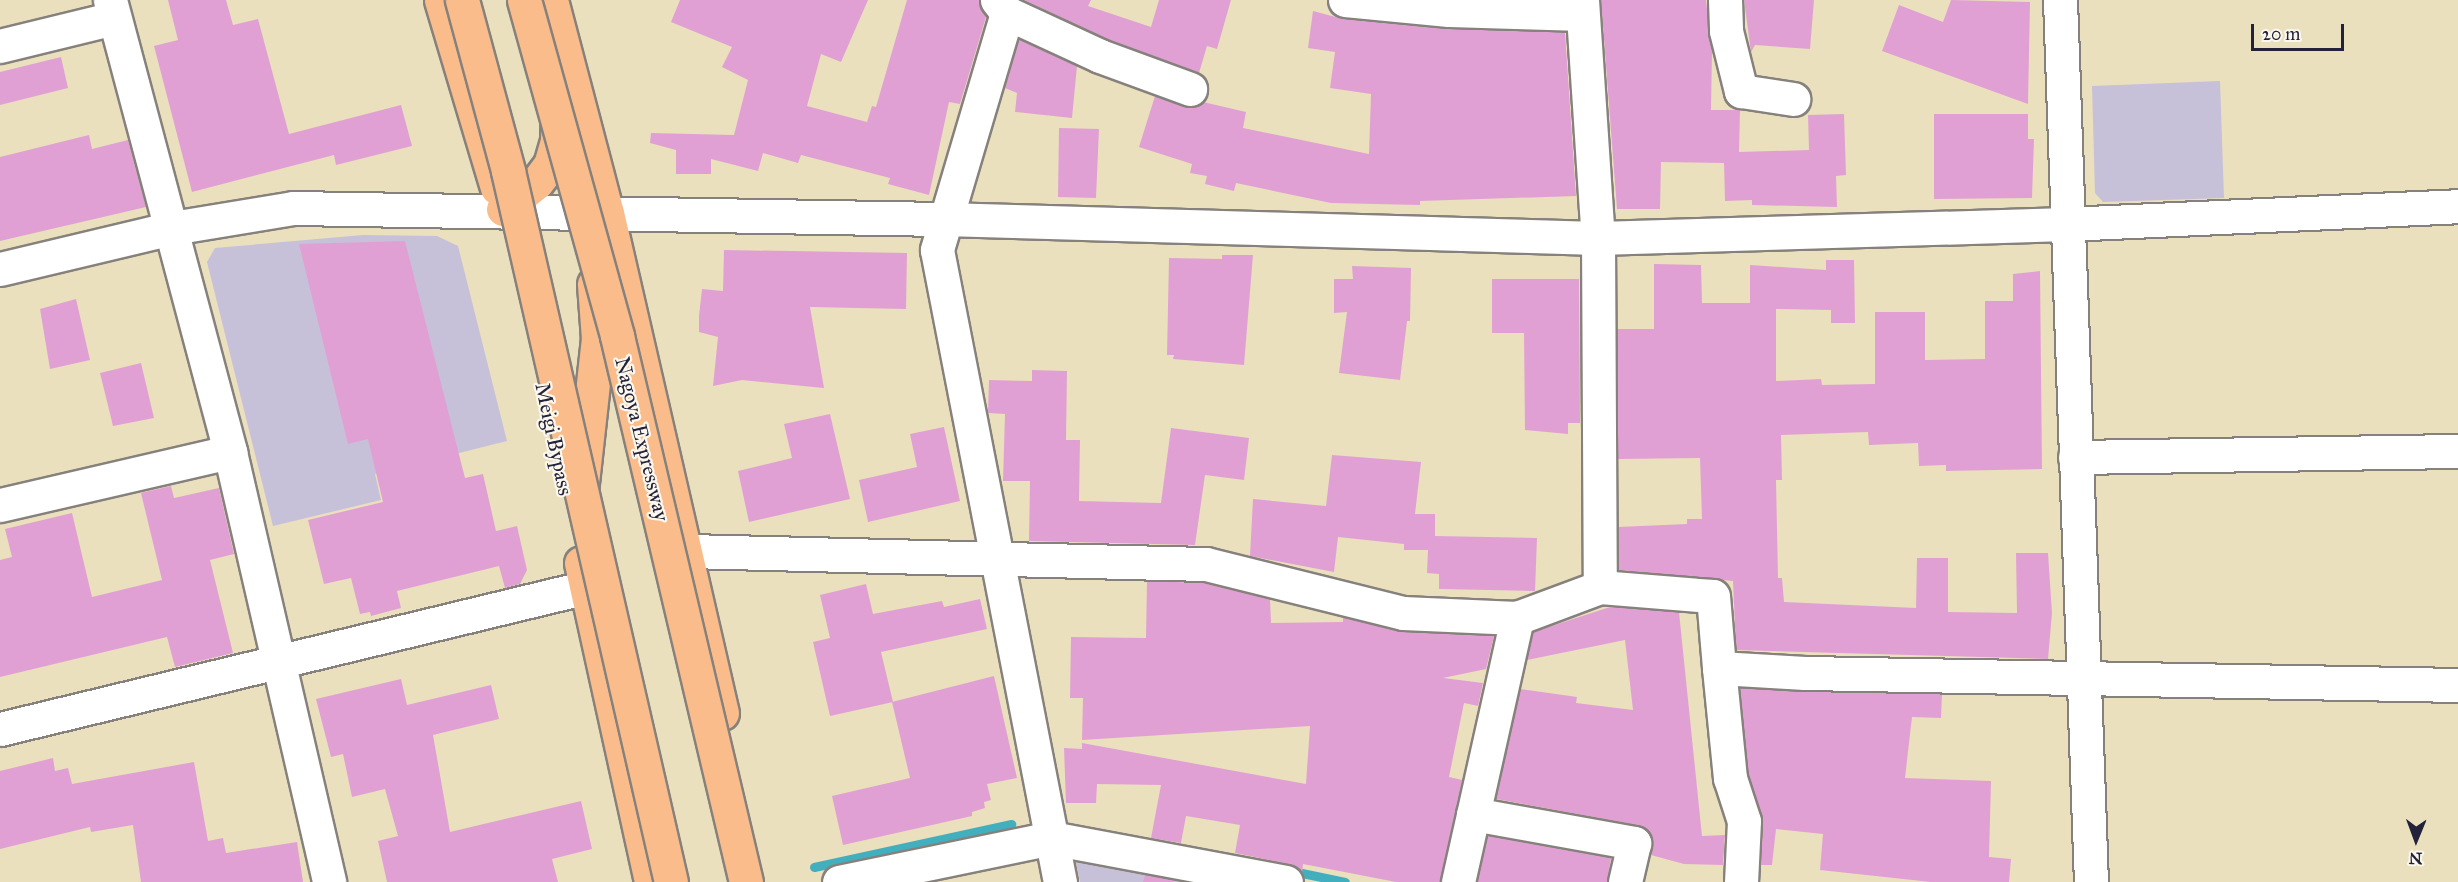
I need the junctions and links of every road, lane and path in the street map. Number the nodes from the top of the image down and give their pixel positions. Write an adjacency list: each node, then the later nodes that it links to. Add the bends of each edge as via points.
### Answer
1 (441, 0): 16 (highway, Meigi Bypass)
2 (462, 0): 41 (highway, bridge, via 511,183)
3 (525, 0): 42 (highway, Nagoya Expressway, bridge, via 617,336)
4 (550, 0): 11 (highway)
5 (1345, 0): 9 (street, via 1449,10)
6 (1725, 0): 14 (street, via 1726,31 1741,91)
7 (2060, 0): 19 (street)
8 (1002, 7): 13 (street, via 1100,56); 18 (street)
9 (1582, 7): 21 (street)
10 (112, 9): 12 (street); 20 (street)
11 (561, 39): 16 (highway, via 557,140 550,165 537,182); 17 (highway)
12 (0, 46)
13 (1191, 89)
14 (1793, 99)
15 (2458, 206): 19 (street)
16 (503, 209): 17 (street); 20 (street, via 293,208); 29 (highway, Meigi Bypass)
17 (607, 213): 18 (street); 27 (highway); 29 (highway, via 590,256 598,339 581,504)
18 (944, 219): 21 (street); 28 (street, via 937,250)
19 (2066, 224): 21 (street); 25 (street)
20 (172, 228): 22 (street); 24 (street)
21 (1598, 238): 30 (street)
22 (0, 269)
23 (2458, 451): 25 (street)
24 (230, 452): 26 (street); 32 (street)
25 (2075, 457): 34 (street)
26 (0, 505)
27 (688, 551): 28 (street); 43 (highway)
28 (997, 557): 31 (street, via 1206,564 1403,613); 38 (street)
29 (587, 587): 32 (street); 40 (highway, Meigi Bypass)
30 (1600, 587): 31 (street); 33 (street, via 1713,596)
31 (1517, 618): 37 (street)
32 (281, 661): 36 (street); 39 (street)
33 (1719, 668): 34 (street); 49 (street, via 1730,778 1744,821)
34 (2083, 678): 35 (street); 50 (street)
35 (2458, 685)
36 (0, 729)
37 (1473, 814): 47 (street); 48 (street, via 1634,843)
38 (1051, 838): 44 (street); 45 (street); 46 (street)
39 (329, 882)
40 (651, 882)
41 (671, 882)
42 (746, 882)
43 (758, 882)
44 (839, 882)
45 (1060, 882)
46 (1286, 882)
47 (1458, 882)
48 (1625, 882)
49 (1741, 882)
50 (2091, 882)

